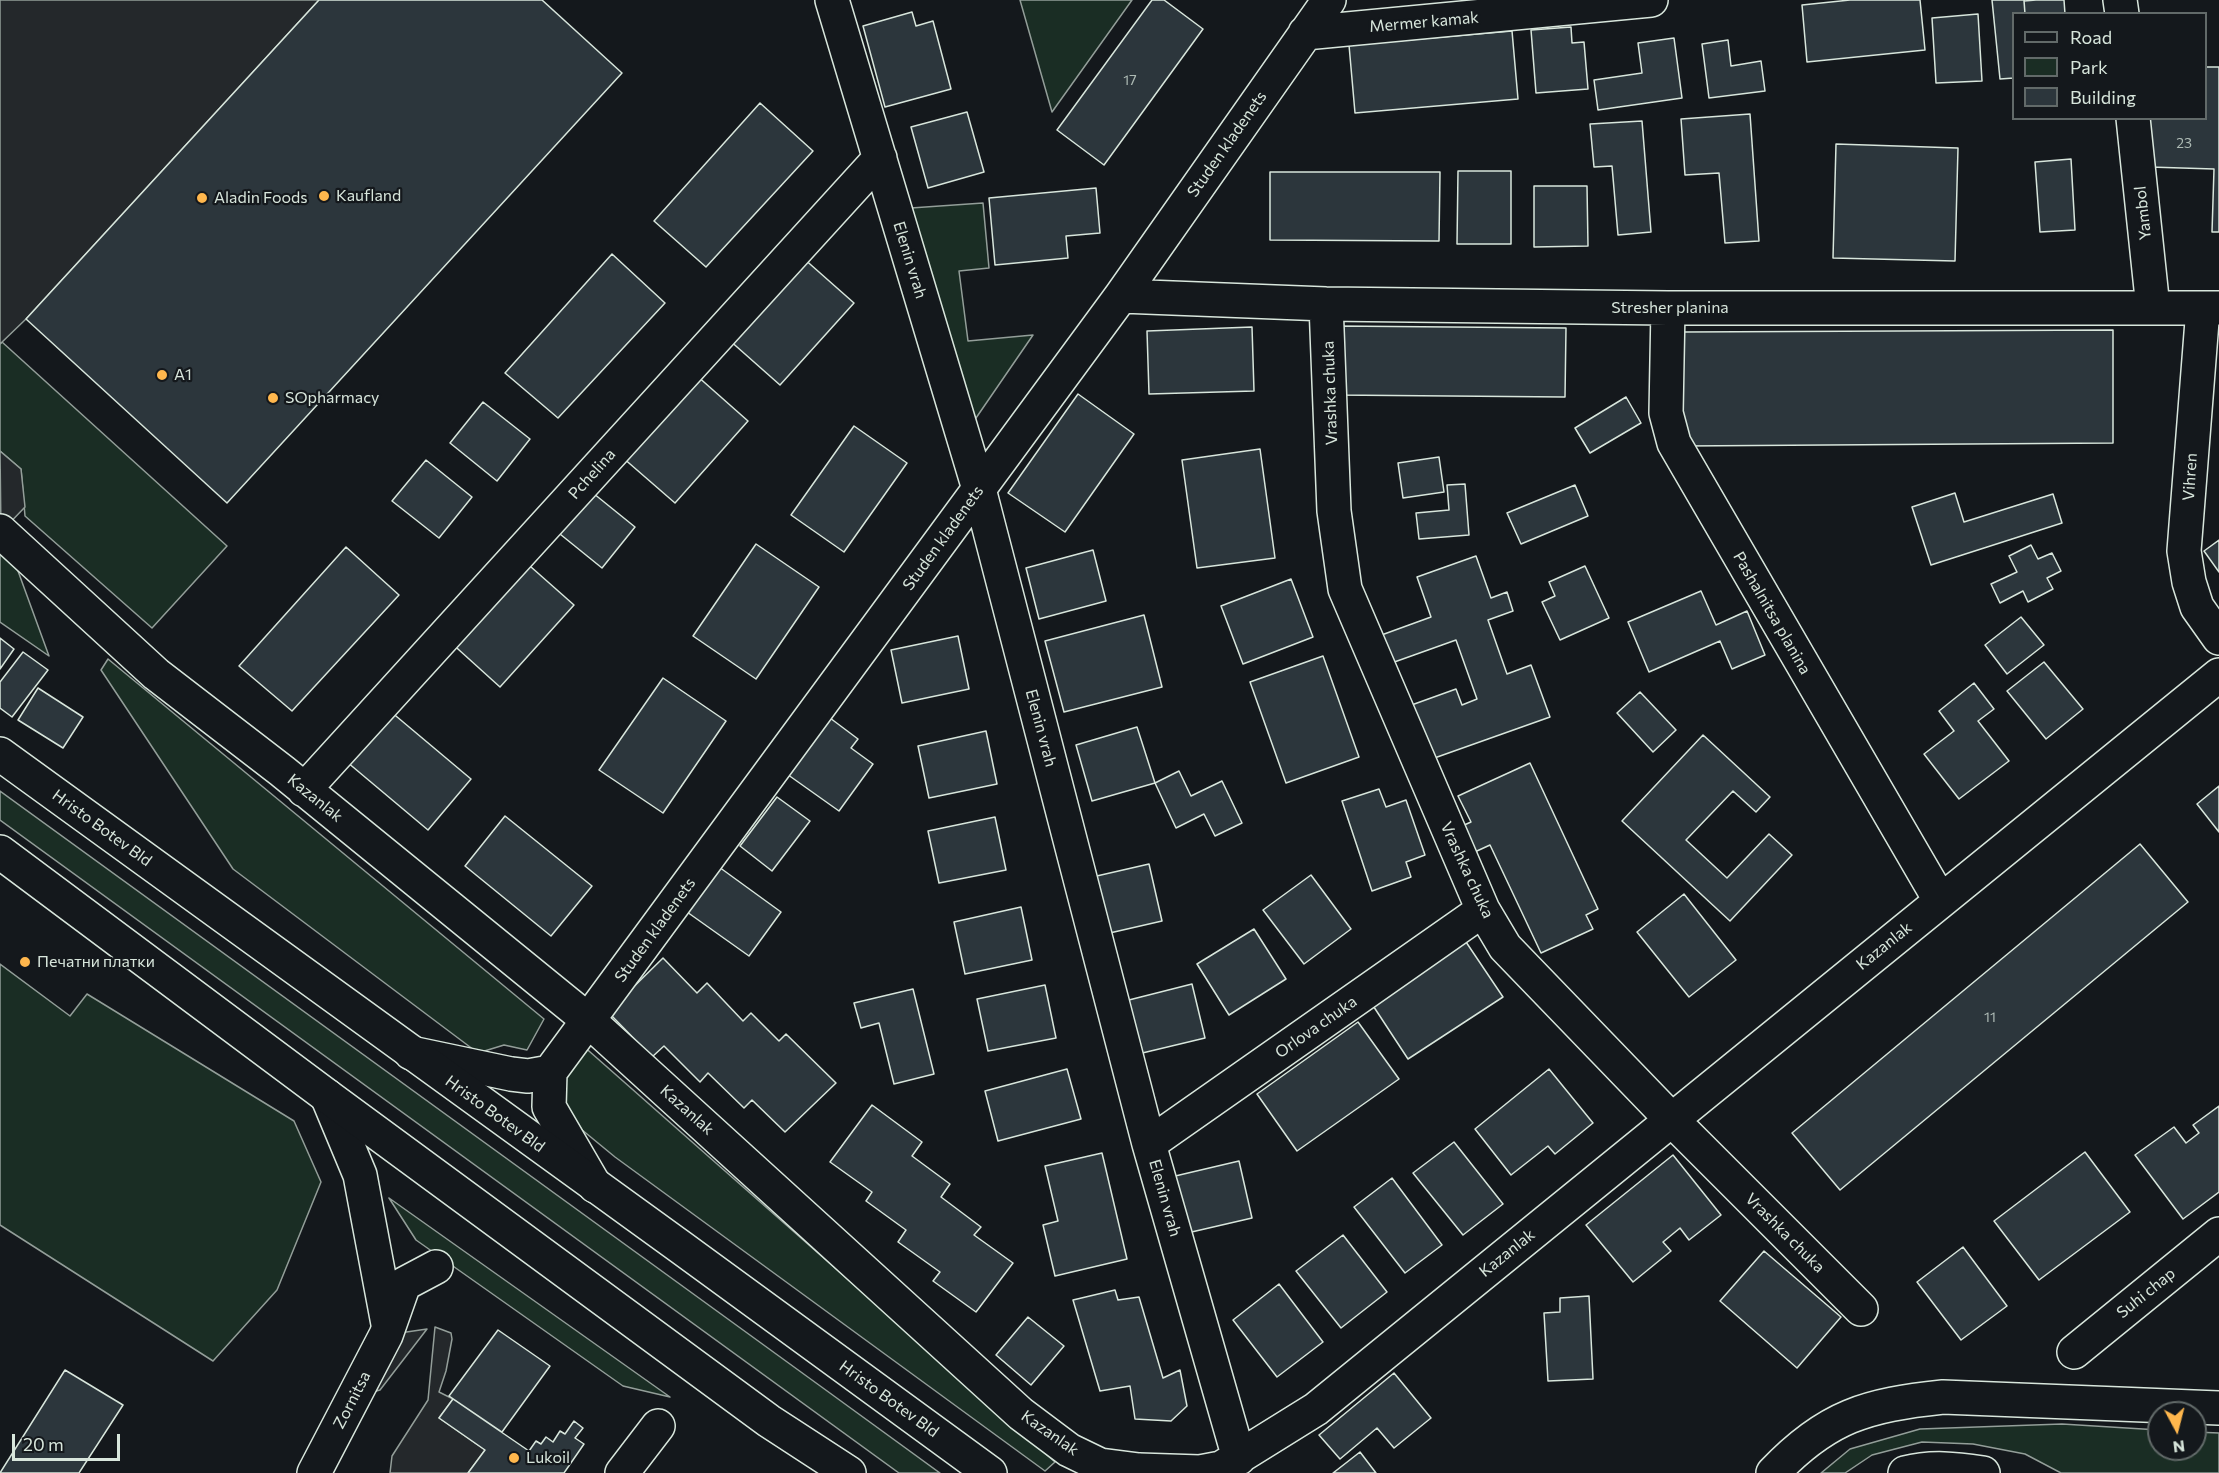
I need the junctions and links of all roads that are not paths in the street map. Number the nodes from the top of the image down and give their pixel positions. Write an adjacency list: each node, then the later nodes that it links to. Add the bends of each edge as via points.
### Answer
1 (832, 0): 6 (main road, Elenin vrah)
2 (1329, 0): 4 (main road, Studen kladenets)
3 (1651, 0): 4 (main road, Mermer kamak)
4 (1305, 33): 7 (main road, Studen kladenets)
5 (2133, 120): 11 (main road, Yambol)
6 (880, 158): 12 (main road, Elenin vrah); 17 (main road, Pchelina)
7 (1121, 296): 8 (main road, Stresher planina); 12 (main road, Studen kladenets)
8 (1326, 304): 9 (main road, Stresher planina); 20 (main road, Vrashka chuka, via 1334,511 1345,589)
9 (1668, 308): 11 (main road, Stresher planina); 19 (main road, Pashalnitsa planina, via 1666,413 1674,443)
10 (2211, 308): 11 (main road, Stresher planina); 14 (main road, Vihren, via 2184,550 2197,607)
11 (2153, 309)
12 (979, 489): 21 (main road, Studen kladenets); 26 (main road, Elenin vrah)
13 (0, 531): 17 (main road, Kazanlak, via 156,674)
14 (2219, 638)
15 (2219, 675): 19 (main road, Kazanlak)
16 (0, 754): 22 (main road, Hristo Botev Bld)
17 (304, 790): 21 (main road, Kazanlak)
18 (0, 852): 24 (main road)
19 (1940, 900): 25 (main road, Kazanlak)
20 (1483, 910): 25 (main road, Vrashka chuka, via 1505,946); 26 (main road, Orlova chuka)
21 (588, 1020): 23 (main road, Studen kladenets); 35 (main road, Kazanlak, via 1021,1414 1069,1450 1100,1465 1139,1470 1200,1472 1221,1468)
22 (410, 1053): 23 (main road, via 511,1074); 27 (main road, Hristo Botev Bld)
23 (550, 1072): 27 (main road, via 549,1107)
24 (327, 1096): 31 (main road, via 360,1175); 38 (main road, via 769,1420)
25 (1671, 1119): 30 (main road, Vrashka chuka); 35 (main road, Kazanlak, via 1316,1409)
26 (1149, 1143): 35 (main road, Elenin vrah)
27 (595, 1186): 39 (main road, Hristo Botev Bld)
28 (2219, 1234): 32 (main road, Suhi chap)
29 (436, 1267): 31 (main road, Zornitsa, via 404,1284)
30 (1861, 1309)
31 (388, 1326): 36 (main road, Zornitsa)
32 (2074, 1352)
33 (2219, 1408): 40 (main road, via 1943,1396 1908,1400 1839,1420 1811,1437)
34 (658, 1426): 37 (main road)
35 (1239, 1458)
36 (314, 1473)
37 (622, 1473)
38 (849, 1473)
39 (990, 1473)
40 (1773, 1473)
41 (1905, 1473): 42 (main road, via 1952,1468)
42 (1983, 1473)

